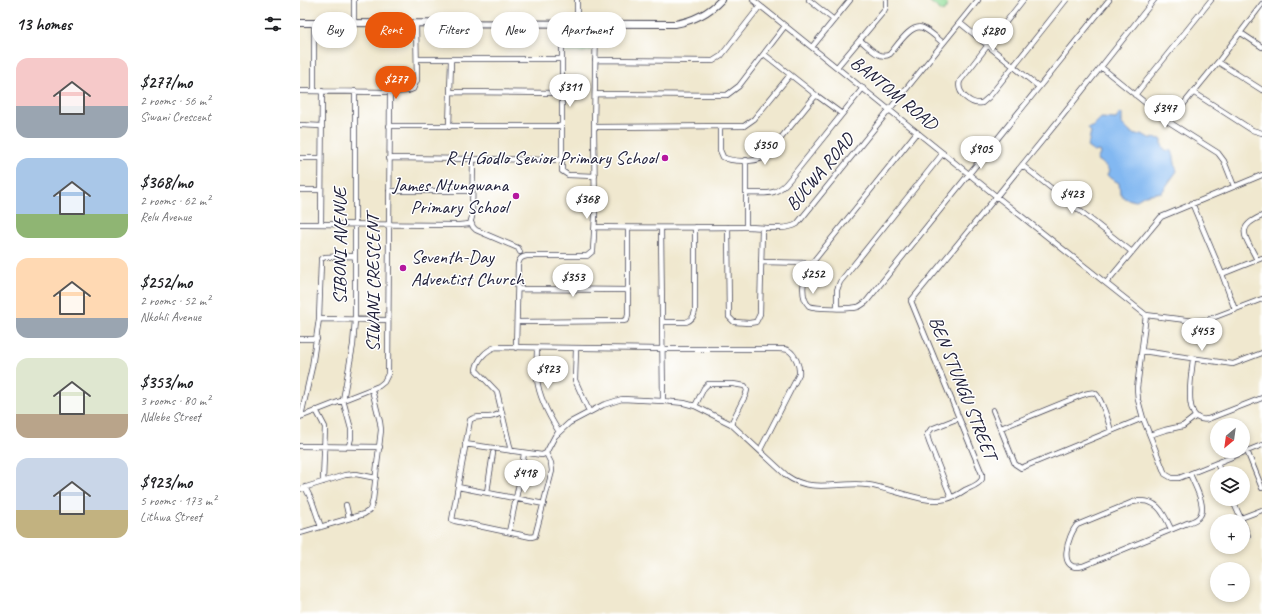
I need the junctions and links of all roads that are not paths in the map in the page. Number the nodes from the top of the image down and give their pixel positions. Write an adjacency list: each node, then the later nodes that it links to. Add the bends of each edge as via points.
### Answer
1 (354, 0): 18 (street)
2 (577, 0): 19 (street)
3 (716, 0): 17 (street)
4 (721, 0): 17 (street)
5 (753, 0): 16 (street, BANTOM ROAD)
6 (809, 0): 20 (street)
7 (850, 0): 20 (street)
8 (886, 0): 29 (street, via 884,11)
9 (978, 0): 24 (street, BUCWA ROAD)
10 (1023, 0): 31 (street)
11 (1066, 0): 43 (street)
12 (1109, 0): 47 (street)
13 (1154, 0): 45 (street)
14 (1211, 0): 60 (street)
15 (1262, 4): 28 (street)
16 (760, 6): 27 (street, BANTOM ROAD); 41 (street, via 721,56 713,61)
17 (712, 7): 26 (street, via 700,16 675,24)
18 (354, 12)
19 (576, 12)
20 (834, 20): 32 (street)
21 (300, 23): 22 (street)
22 (312, 23)
23 (416, 23): 25 (street); 38 (street)
24 (960, 23): 30 (street, BUCWA ROAD); 31 (street)
25 (547, 24)
26 (626, 25)
27 (785, 26): 32 (street, BANTOM ROAD); 37 (street)
28 (1241, 32): 33 (street); 42 (street)
29 (860, 40): 30 (street, via 883,56 890,54 915,28 922,28); 44 (street)
30 (943, 43): 61 (street, BUCWA ROAD)
31 (987, 46): 43 (street); 43 (street, via 961,79 959,88 962,94 976,104 985,101)
32 (812, 47): 44 (street, BANTOM ROAD)
33 (1262, 47)
34 (314, 48): 51 (street)
35 (562, 48): 39 (street)
36 (595, 48): 41 (street)
37 (764, 54): 46 (street); 58 (street, via 739,86 727,94)
38 (417, 59): 40 (street); 54 (street, via 416,83 413,89)
39 (562, 59): 40 (street); 57 (street)
40 (451, 60): 55 (street)
41 (595, 60): 58 (street)
42 (1218, 62): 49 (street); 56 (street)
43 (1013, 66): 47 (street)
44 (837, 67): 48 (street, BANTOM ROAD)
45 (1101, 67): 60 (street); 80 (street)
46 (790, 75): 59 (street); 70 (street, via 747,125)
47 (1039, 87): 81 (street)
48 (863, 88): 61 (street, BANTOM ROAD); 62 (street)
49 (1262, 90)
50 (300, 91): 51 (street)
51 (314, 91): 52 (street)
52 (322, 91): 53 (street); 65 (street)
53 (355, 91): 54 (street); 97 (street, SIBONI AVENUE)
54 (390, 92): 66 (street, SIWANI CRESCENT)
55 (450, 92): 57 (street); 69 (street)
56 (1193, 92): 63 (street); 72 (street, via 1252,130)
57 (561, 93): 67 (street)
58 (595, 94): 68 (street)
59 (816, 95): 62 (street); 79 (street, via 767,155 760,159)
60 (1135, 95): 63 (street)
61 (891, 110): 71 (street, BANTOM ROAD); 104 (street, BUCWA ROAD, via 797,224 791,227)
62 (842, 114): 89 (street, via 781,190 773,193)
63 (1169, 122): 84 (street, via 1220,155)
64 (300, 126): 65 (street)
65 (321, 126): 75 (street)
66 (389, 126): 69 (street); 76 (street, SIWANI CRESCENT)
67 (562, 126): 69 (street); 78 (street)
68 (594, 126): 70 (street); 83 (street)
69 (449, 127)
70 (720, 127): 79 (street, via 721,155 730,160)
71 (917, 132): 73 (street, BANTOM ROAD); 111 (street)
72 (1262, 133)
73 (943, 153): 81 (street, BANTOM ROAD); 117 (street, via 840,282 837,290)
74 (300, 158): 75 (street)
75 (321, 158): 86 (street)
76 (389, 158): 77 (street); 87 (street, SIWANI CRESCENT)
77 (473, 160): 78 (street); 88 (street)
78 (562, 160): 83 (street, via 562,171 565,175)
79 (746, 160): 89 (street)
80 (1022, 165): 90 (street); 106 (street)
81 (968, 173): 90 (street, BANTOM ROAD); 117 (street, via 866,302 857,307)
82 (1262, 175): 84 (street)
83 (594, 176): 98 (street)
84 (1234, 186): 91 (street)
85 (300, 190): 86 (street)
86 (320, 190): 95 (street)
87 (389, 191): 88 (street); 96 (street, SIWANI CRESCENT)
88 (472, 191): 93 (street)
89 (746, 193): 101 (street)
90 (996, 196): 113 (street, BANTOM ROAD); 145 (street, BEN STUNGU STREET, via 911,301)
91 (1192, 203): 106 (street, via 1160,217); 112 (street)
92 (1262, 216): 109 (street, via 1249,222 1244,230)
93 (471, 222): 96 (street, via 459,225); 105 (street, via 476,230 518,248)
94 (300, 224): 95 (street)
95 (320, 224): 97 (street)
96 (389, 224): 97 (street); 122 (street, SIWANI CRESCENT)
97 (355, 225): 107 (street, SIBONI AVENUE)
98 (595, 226): 102 (street, BUCWA ROAD); 114 (street, via 594,247 589,255 521,258 518,265)
99 (696, 227): 100 (street, BUCWA ROAD); 103 (street, BUCWA ROAD); 124 (street, via 694,317 686,322)
100 (728, 227): 101 (street, BUCWA ROAD); 110 (street, via 729,317 734,322 753,323 759,317)
101 (746, 227): 104 (street, BUCWA ROAD)
102 (628, 228): 103 (street, BUCWA ROAD); 115 (street)
103 (661, 228): 124 (street)
104 (762, 228): 110 (street)
105 (520, 252)
106 (1132, 252): 113 (street)
107 (354, 256): 120 (street, via 325,256 321,259); 121 (street, SIBONI AVENUE)
108 (1262, 258): 109 (street)
109 (1257, 260): 112 (street)
110 (761, 262): 111 (street)
111 (811, 263): 117 (street, via 804,280 806,302 813,307)
112 (1222, 274): 118 (street)
113 (1106, 284): 119 (street, BANTOM ROAD)
114 (518, 289): 115 (street); 123 (street)
115 (629, 290): 123 (street, via 628,319 623,321)
116 (1262, 299): 118 (street)
117 (837, 308)
118 (1235, 310): 119 (street, via 1201,321)
119 (1146, 315): 131 (street)
120 (319, 319): 121 (street); 126 (street)
121 (355, 320): 122 (street); 136 (street, SIBONI AVENUE)
122 (388, 320): 134 (street, SIWANI CRESCENT, via 388,374 382,384)
123 (518, 322): 127 (street)
124 (663, 322): 130 (street)
125 (300, 339): 126 (street)
126 (317, 339): 143 (street)
127 (516, 348): 128 (street); 142 (street, via 489,349 476,368 477,373 496,389)
128 (537, 348): 129 (street); 150 (street, via 539,390 548,414)
129 (576, 349): 130 (street); 141 (street, via 575,380)
130 (663, 349): 137 (street); 158 (street, via 788,350 798,366 798,374)
131 (1142, 351): 133 (street); 146 (street, via 1137,395)
132 (1262, 354): 133 (street, via 1233,364)
133 (1193, 359): 144 (street, via 1189,397)
134 (372, 390): 136 (street, SIWANI CRESCENT); 157 (street, via 381,426)
135 (1262, 398): 144 (street, via 1208,419)
136 (344, 400): 139 (street, SIWANI CRESCENT); 156 (street, via 351,429)
137 (663, 401): 138 (street, BEN STUNGU STREET); 141 (street, BEN STUNGU STREET, via 622,399)
138 (695, 406): 147 (street, BEN STUNGU STREET); 147 (street, via 708,384 745,386 746,394)
139 (316, 410): 143 (street, SIWANI CRESCENT); 155 (street, via 325,427)
140 (993, 410): 148 (street)
141 (589, 411): 150 (street, BEN STUNGU STREET)
142 (502, 412): 152 (street, via 492,418 472,418 468,425); 160 (street)
143 (301, 416)
144 (1196, 416): 151 (street, via 1183,426)
145 (959, 418): 176 (street, BEN STUNGU STREET, via 982,478 978,484); 176 (street, via 931,429 927,435)
146 (1143, 418): 149 (street); 151 (street)
147 (731, 424): 158 (street, BEN STUNGU STREET)
148 (1001, 428): 149 (street, via 1082,395 1094,393 1099,399); 149 (street, via 1015,464 1022,468)
149 (1111, 431)
150 (559, 432): 163 (street, BEN STUNGU STREET, via 551,441)
151 (1150, 435): 168 (street, via 1167,476 1175,479)
152 (465, 444): 160 (street); 171 (street)
153 (1262, 445): 159 (street)
154 (300, 446): 155 (street)
155 (324, 446): 156 (street); 170 (street)
156 (349, 446): 157 (street)
157 (380, 447): 169 (street)
158 (760, 450): 176 (street, BEN STUNGU STREET, via 787,476 810,485 866,485 921,498)
159 (1250, 450)
160 (511, 451): 162 (street)
161 (493, 453): 174 (street)
162 (524, 453): 163 (street); 175 (street)
163 (546, 453): 177 (street, via 552,471)
164 (1229, 458): 166 (street)
165 (1249, 458): 173 (street)
166 (1217, 463): 167 (street); 168 (street)
167 (1218, 466)
168 (1190, 474): 183 (street, via 1202,506 1202,513 1196,519)
169 (376, 478): 170 (street, via 351,474); 181 (street, via 370,510)
170 (323, 482): 172 (street)
171 (458, 487): 174 (street); 184 (street, via 452,520)
172 (303, 488): 182 (street, via 312,501)
173 (1262, 488)
174 (486, 492): 175 (street)
175 (515, 498): 177 (street); 184 (street)
176 (952, 498)
177 (544, 504): 184 (street, via 535,536)
178 (346, 505): 181 (street)
179 (1262, 510): 180 (street)
180 (1250, 517)
181 (350, 518): 182 (street)
182 (321, 527): 185 (street)
183 (1171, 529): 183 (street, via 1079,566 1070,565 1066,558 1068,543 1077,525 1133,502 1144,501 1160,507)
184 (509, 532)
185 (300, 533)

